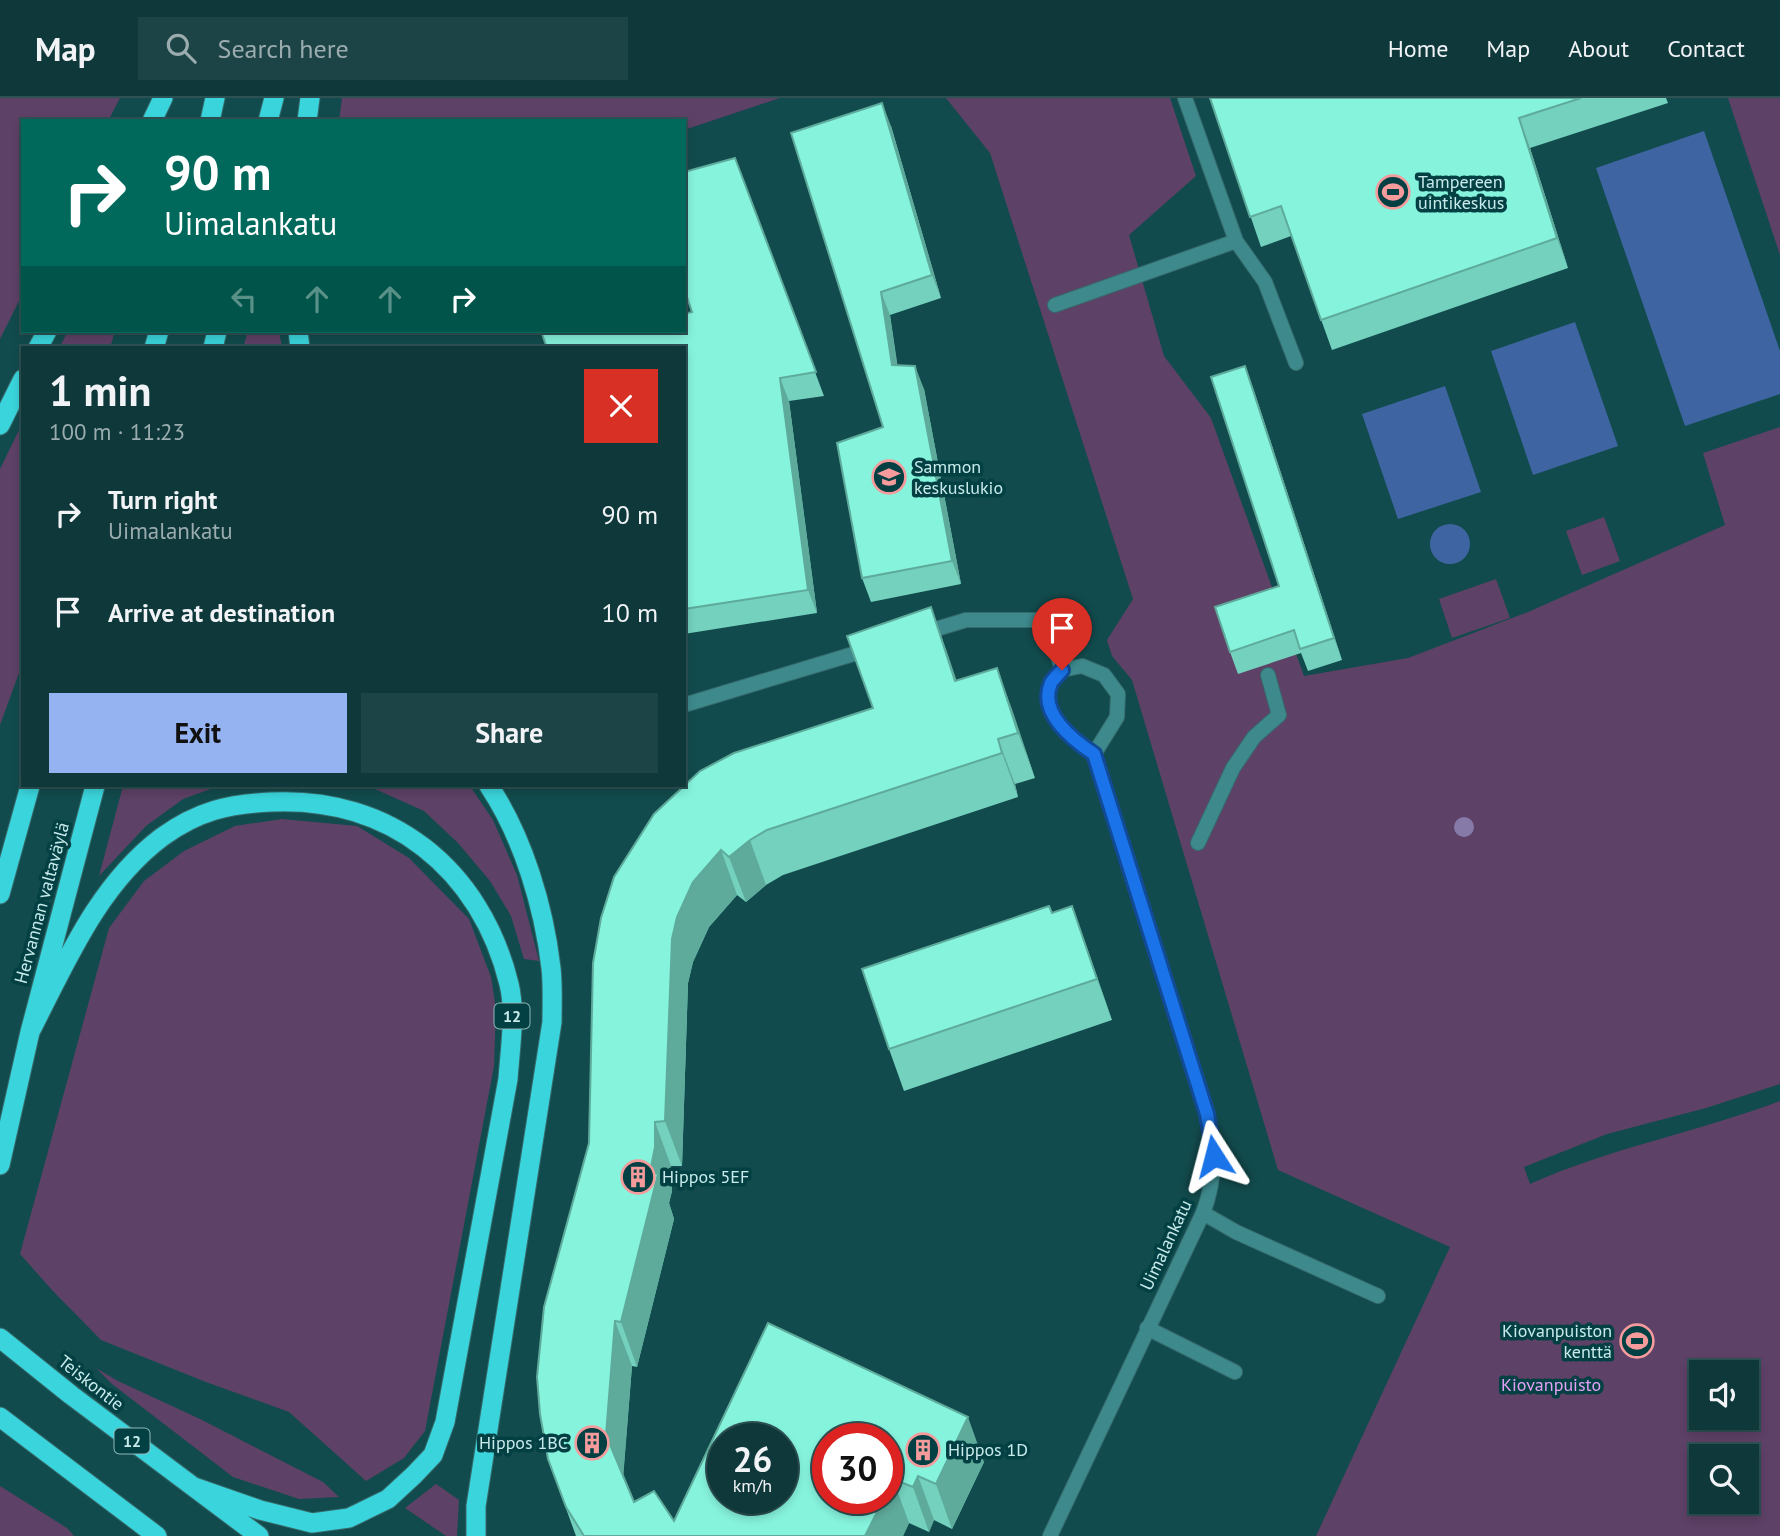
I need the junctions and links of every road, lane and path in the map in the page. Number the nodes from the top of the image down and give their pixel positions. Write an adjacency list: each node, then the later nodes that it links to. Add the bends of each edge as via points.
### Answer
1 (163, 98): 6 (highway)
2 (215, 98): 7 (highway)
3 (274, 98): 8 (highway)
4 (310, 98): 9 (highway)
5 (1185, 98): 10 (street)
6 (153, 119)
7 (210, 119)
8 (269, 119)
9 (307, 119)
10 (1236, 241): 11 (street); 12 (street, via 1265,282)
11 (1055, 304)
12 (1296, 363)
13 (21, 383): 14 (highway)
14 (0, 425)
15 (1062, 670): 17 (street, via 1047,620 966,620); 18 (street, via 1051,684 1049,701 1058,722); 18 (street, via 1082,666 1104,675 1118,694 1117,717)
16 (1268, 675): 22 (street, via 1279,715 1254,737 1233,768)
17 (686, 704)
18 (1094, 754): 26 (street, Uimalankatu, via 1207,1114 1214,1156)
19 (30, 787): 23 (highway)
20 (95, 787): 24 (highway, Hervannan valtaväylä)
21 (490, 787): 35 (highway, via 530,873 551,969 552,1022)
22 (1198, 843)
23 (0, 894)
24 (30, 1032): 25 (highway, 12); 32 (highway, 12, via 86,924 121,875 162,837 220,807 315,802 389,824 422,845 467,890 500,957 510,986 512,1013 508,1079 445,1422 433,1455 388,1499 349,1518 312,1523)
25 (0, 1165)
26 (1203, 1213): 27 (street); 28 (street, Uimalankatu)
27 (1378, 1296)
28 (1147, 1328): 30 (street); 36 (street, Uimalankatu)
29 (0, 1338): 32 (highway, Teiskontie / 12)
30 (1235, 1372)
31 (0, 1417): 33 (highway)
32 (194, 1487): 34 (highway, Teiskontie / 12)
33 (157, 1536)
34 (259, 1536)
35 (476, 1536)
36 (1050, 1536)

